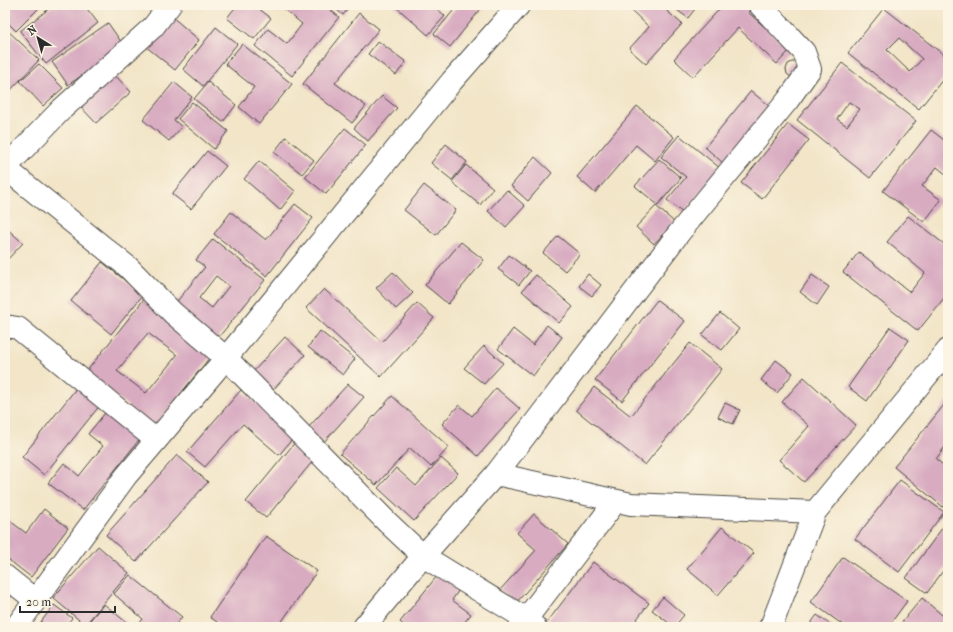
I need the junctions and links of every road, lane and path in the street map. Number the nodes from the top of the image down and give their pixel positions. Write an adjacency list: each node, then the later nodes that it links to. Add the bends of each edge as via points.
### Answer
1 (170, 5): 4 (street, via 152,27 62,109)
2 (519, 5): 7 (street, via 452,81)
3 (760, 5): 9 (street, via 804,52 810,69 788,100 679,233)
4 (5, 168): 7 (street, via 128,268 173,313)
5 (5, 326): 8 (street, via 18,328)
6 (948, 350): 11 (street)
7 (226, 358): 8 (street); 12 (street)
8 (156, 440): 14 (street, via 126,476)
9 (496, 474): 10 (street); 12 (street)
10 (616, 501): 11 (street, via 631,504); 15 (street)
11 (815, 512): 18 (street)
12 (423, 556): 15 (street); 17 (street)
13 (5, 576): 14 (street)
14 (35, 600): 16 (street)
15 (527, 624)
16 (16, 627)
17 (364, 627)
18 (770, 627)

